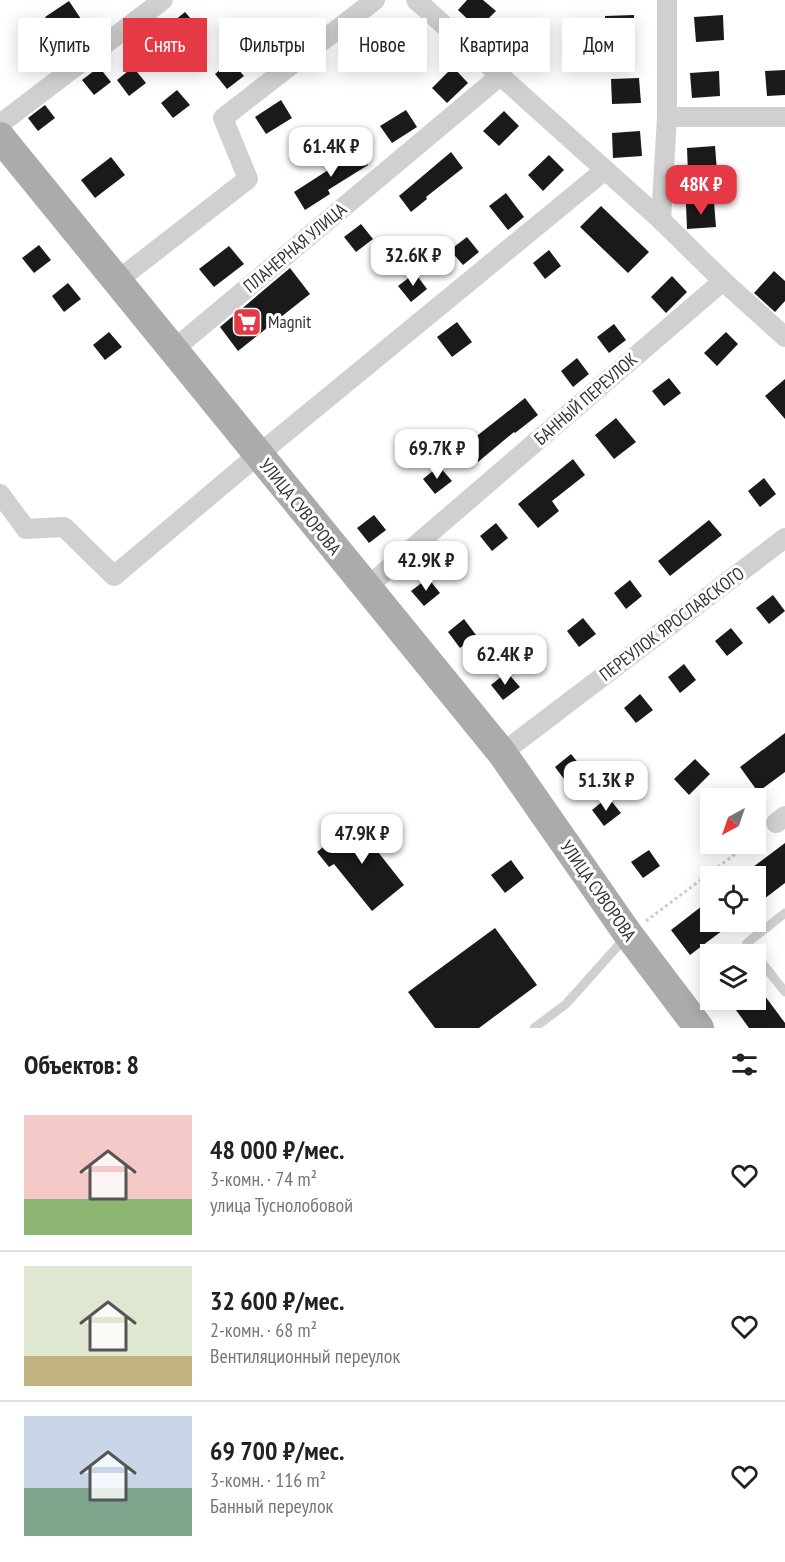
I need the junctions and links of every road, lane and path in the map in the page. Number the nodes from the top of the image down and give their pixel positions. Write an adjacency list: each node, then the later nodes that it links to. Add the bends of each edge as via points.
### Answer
1 (163, 0): 8 (street)
2 (375, 0): 12 (street, via 223,118 248,179)
3 (416, 0): 5 (street)
4 (667, 0): 6 (street)
5 (500, 76): 10 (street); 15 (street, ПЛАНЕРНАЯ УЛИЦА)
6 (668, 117): 7 (street); 11 (street)
7 (785, 117)
8 (0, 124)
9 (0, 137): 15 (main road, УЛИЦА СУВОРОВА)
10 (605, 170): 11 (street); 16 (street)
11 (661, 220): 13 (street)
12 (122, 277)
13 (723, 281): 14 (street); 19 (street, БАННЫЙ ПЕРЕУЛОК)
14 (785, 337)
15 (173, 350): 16 (main road, УЛИЦА СУВОРОВА)
16 (258, 455): 17 (street, via 114,576 64,527 26,529); 19 (main road, УЛИЦА СУВОРОВА)
17 (0, 494)
18 (785, 538): 20 (street, ПЕРЕУЛОК ЯРОСЛАВСКОГО)
19 (366, 588): 20 (main road, УЛИЦА СУВОРОВА)
20 (501, 753): 23 (main road, УЛИЦА СУВОРОВА)
21 (735, 854): 23 (path)
22 (785, 913): 24 (lane)
23 (628, 934): 27 (lane, via 566,1004); 28 (main road, УЛИЦА СУВОРОВА)
24 (748, 944)
25 (766, 967): 26 (lane)
26 (785, 992)
27 (534, 1028)
28 (699, 1028)

